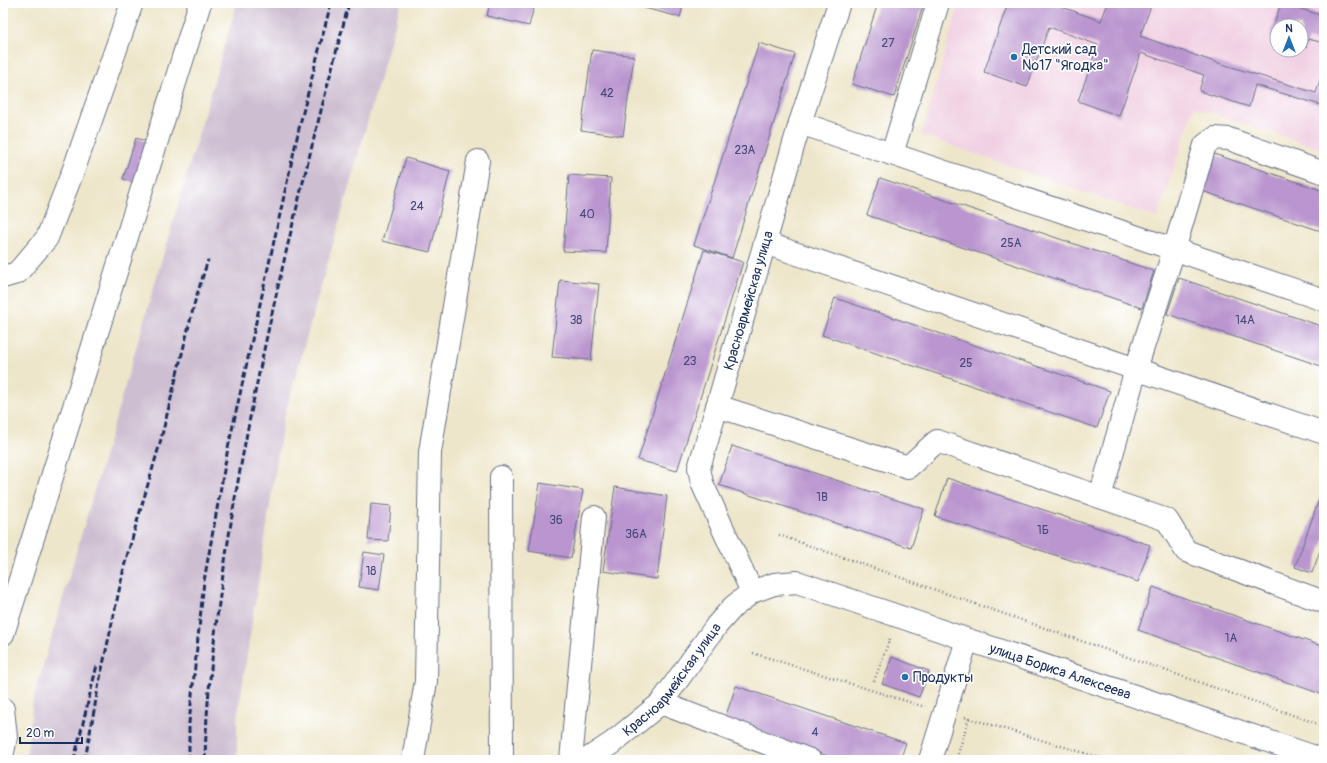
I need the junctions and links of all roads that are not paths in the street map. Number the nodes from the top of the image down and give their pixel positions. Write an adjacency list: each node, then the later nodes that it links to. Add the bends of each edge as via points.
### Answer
1 (132, 3): 11 (street, via 47,238 17,273)
2 (200, 3): 22 (street)
3 (839, 3): 5 (street, Красноармейская улица)
4 (938, 3): 6 (street)
5 (800, 123): 6 (street); 9 (street, Красноармейская улица)
6 (892, 154): 10 (street)
7 (478, 161): 28 (street, via 430,452 426,680)
8 (1324, 173): 10 (street, via 1229,140 1215,138 1205,145)
9 (765, 243): 13 (street); 14 (street, Красноармейская улица)
10 (1174, 250): 12 (street); 13 (street)
11 (3, 277)
12 (1324, 300)
13 (1136, 369): 15 (street); 17 (street)
14 (717, 406): 17 (street, via 908,467 937,441); 20 (street, Красноармейская улица, via 699,468 702,483)
15 (1324, 433)
16 (501, 477): 29 (street)
17 (1100, 497): 21 (street, via 1167,520 1186,551)
18 (594, 517): 30 (street)
19 (797, 582): 20 (street, Красноармейская улица, via 774,584); 23 (street, улица Бориса Алексеева)
20 (752, 592): 24 (street, Красноармейская улица, via 733,606 717,625)
21 (1324, 602)
22 (3, 634)
23 (967, 640): 33 (street); 34 (street, улица Бориса Алексеева)
24 (661, 703): 27 (street); 31 (street, Красноармейская улица, via 612,743)
25 (3, 709): 26 (street, via 6,737)
26 (3, 752)
27 (784, 755): 32 (street)
28 (413, 760)
29 (502, 760)
30 (571, 760)
31 (586, 760)
32 (810, 760)
33 (930, 760)
34 (1324, 760)

